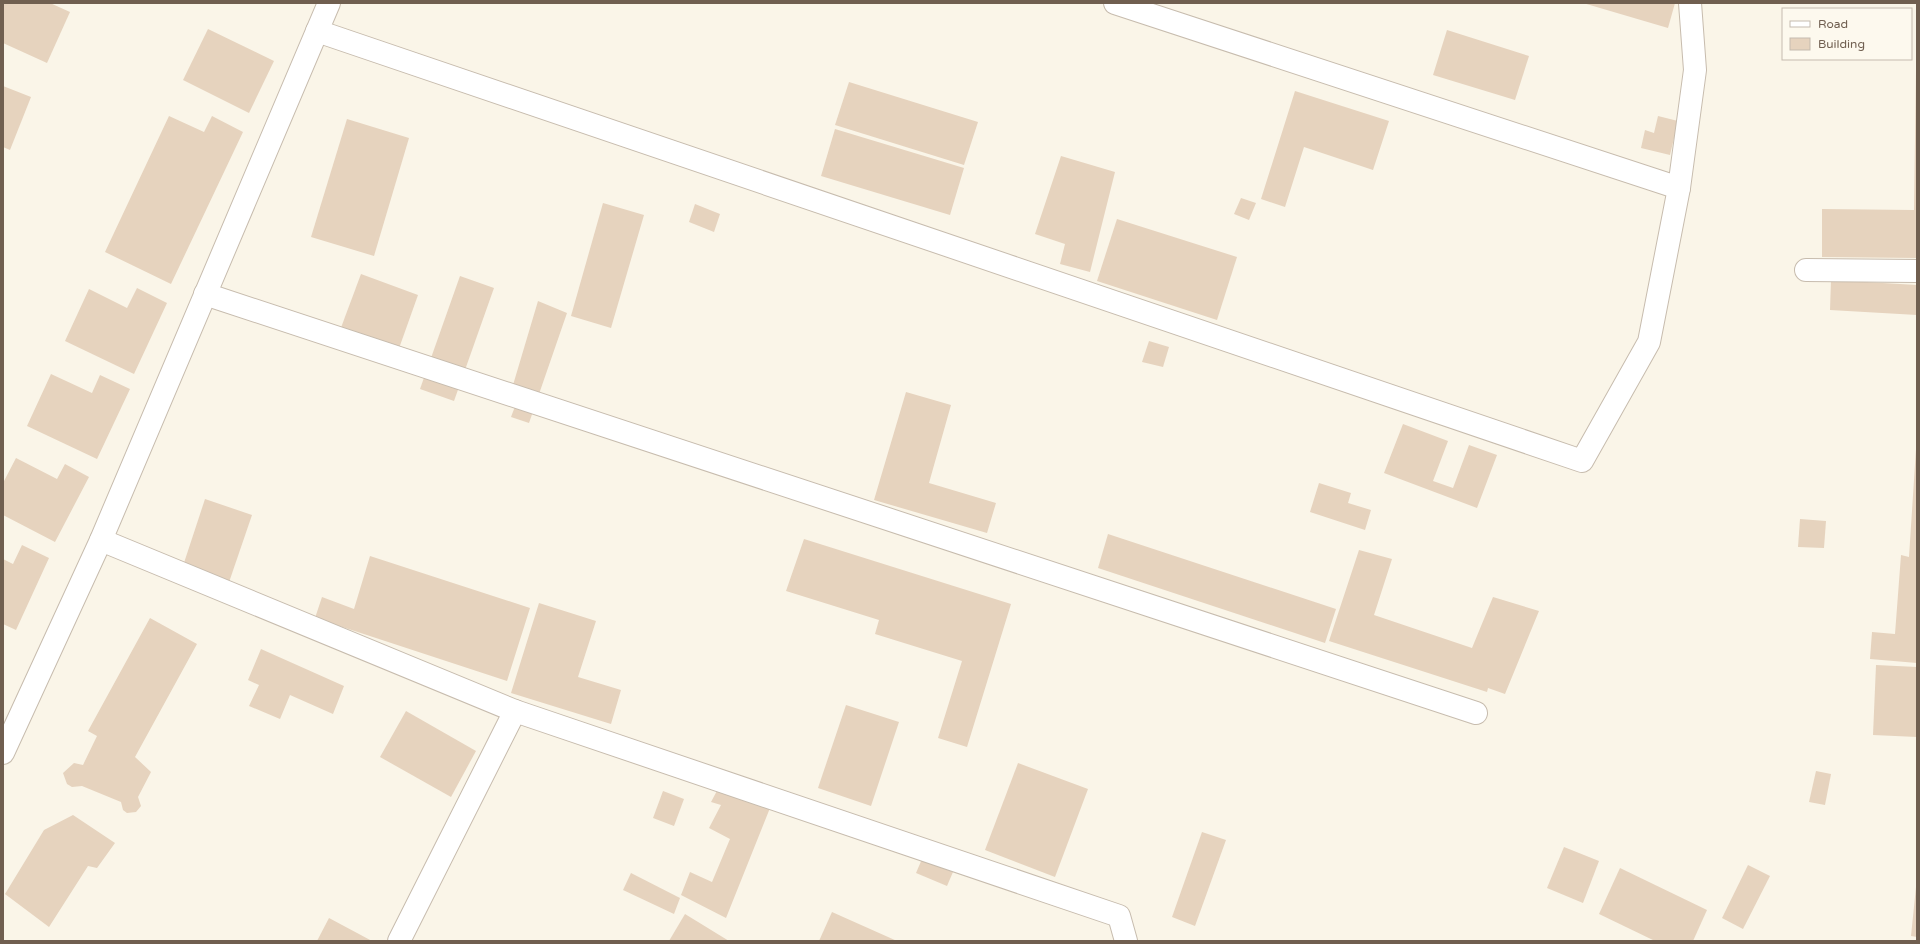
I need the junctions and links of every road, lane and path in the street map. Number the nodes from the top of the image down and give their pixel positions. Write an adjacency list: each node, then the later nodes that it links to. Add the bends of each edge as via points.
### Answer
1 (1115, 3): 5 (street)
2 (1690, 3): 5 (street, via 1695,70)
3 (324, 5): 4 (street)
4 (318, 31): 5 (street, via 1582,461 1649,342); 8 (street)
5 (1679, 188)
6 (1806, 270): 7 (street)
7 (1917, 271)
8 (205, 294): 9 (street); 11 (street)
9 (101, 540): 10 (street); 12 (street)
10 (514, 711): 13 (street); 14 (street, via 1119,916)
11 (1476, 713)
12 (3, 752)
13 (399, 941)
14 (1126, 941)

